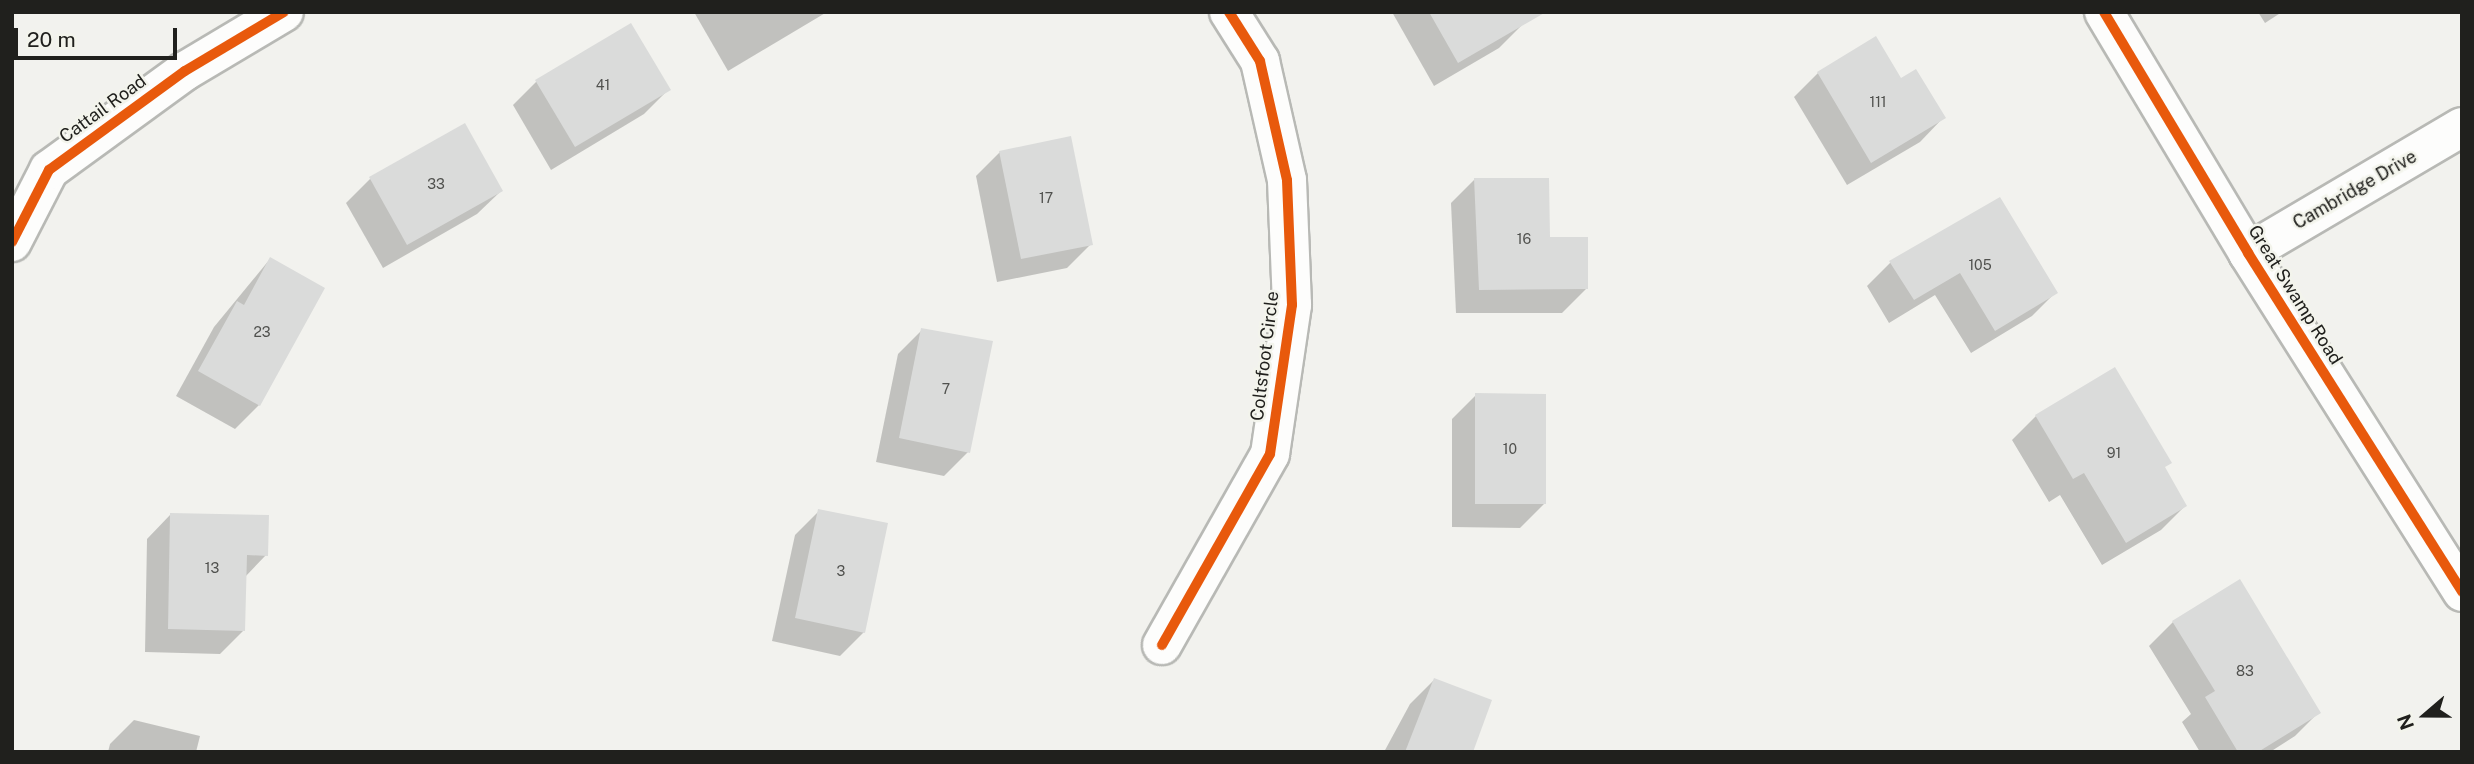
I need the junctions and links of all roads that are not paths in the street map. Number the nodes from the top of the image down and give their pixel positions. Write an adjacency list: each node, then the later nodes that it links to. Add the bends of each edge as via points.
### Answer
1 (284, 12): 5 (street, Cattail Road, via 184,71 49,170)
2 (1229, 12): 8 (street, Coltsfoot Circle, via 1260,61 1287,180 1292,305 1270,454)
3 (2104, 12): 6 (street, Great Swamp Road)
4 (2462, 127): 6 (street, Cambridge Drive)
5 (12, 242)
6 (2248, 253): 7 (street, Great Swamp Road)
7 (2462, 592)
8 (1162, 645)

